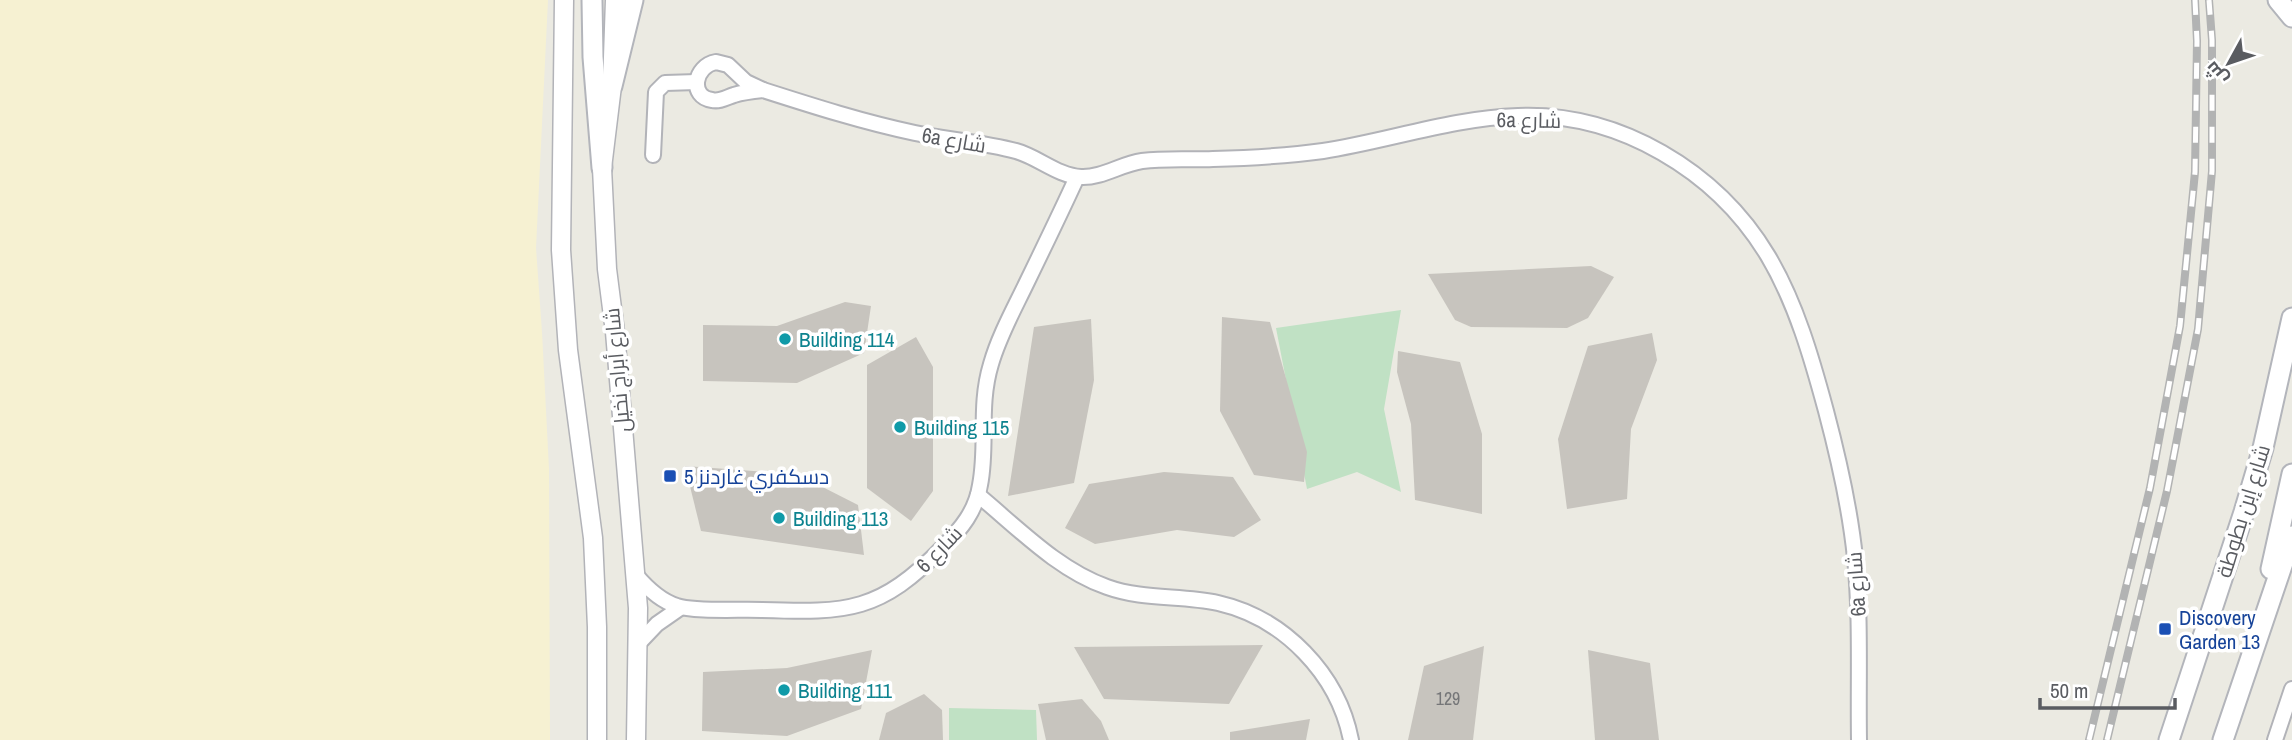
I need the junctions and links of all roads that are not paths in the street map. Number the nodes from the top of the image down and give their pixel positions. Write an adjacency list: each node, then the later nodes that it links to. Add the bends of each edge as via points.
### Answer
1 (564, 0): 23 (street, شارع أبراج نخيل, via 561,250 568,350 593,538)
2 (592, 0): 11 (main road)
3 (615, 0): 8 (street, شارع أبراج نخيل)
4 (633, 0): 8 (main road)
5 (2278, 0): 6 (main road)
6 (2292, 17)
7 (696, 82): 9 (street, via 700,93 710,100); 9 (street, via 700,70 716,62 728,65); 10 (street, via 665,83 656,92)
8 (612, 86): 11 (street, شارع أبراج نخيل)
9 (762, 90): 12 (street, 6a شارع, via 883,126 1014,150)
10 (653, 155)
11 (602, 168): 18 (street, شارع أبراج نخيل)
12 (1077, 177): 15 (street, شارع 6, via 991,363 982,415); 26 (street, 6a شارع, via 1139,162 1325,150 1517,116 1584,122 1616,131 1647,144 1703,180 1728,203 1768,256 1811,358 1852,530)
13 (2292, 318): 27 (main road, شارع إبن بطوطة, via 2245,512)
14 (2292, 474): 20 (main road)
15 (978, 495): 19 (street, شارع 6, via 961,529 925,566 871,601 822,611); 25 (street, via 1054,557 1094,582 1126,593 1227,606 1276,629 1321,672 1341,707)
16 (2292, 536): 20 (main road)
17 (2292, 570): 20 (main road)
18 (636, 575): 19 (street, via 655,594); 21 (street, شارع أبراج نخيل)
19 (680, 608): 21 (street)
20 (2258, 642): 28 (main road)
21 (638, 644): 24 (street, شارع أبراج نخيل)
22 (2292, 689): 29 (street)
23 (597, 740)
24 (636, 740)
25 (1351, 740)
26 (1859, 740)
27 (2169, 740)
28 (2224, 740)
29 (2275, 740)

